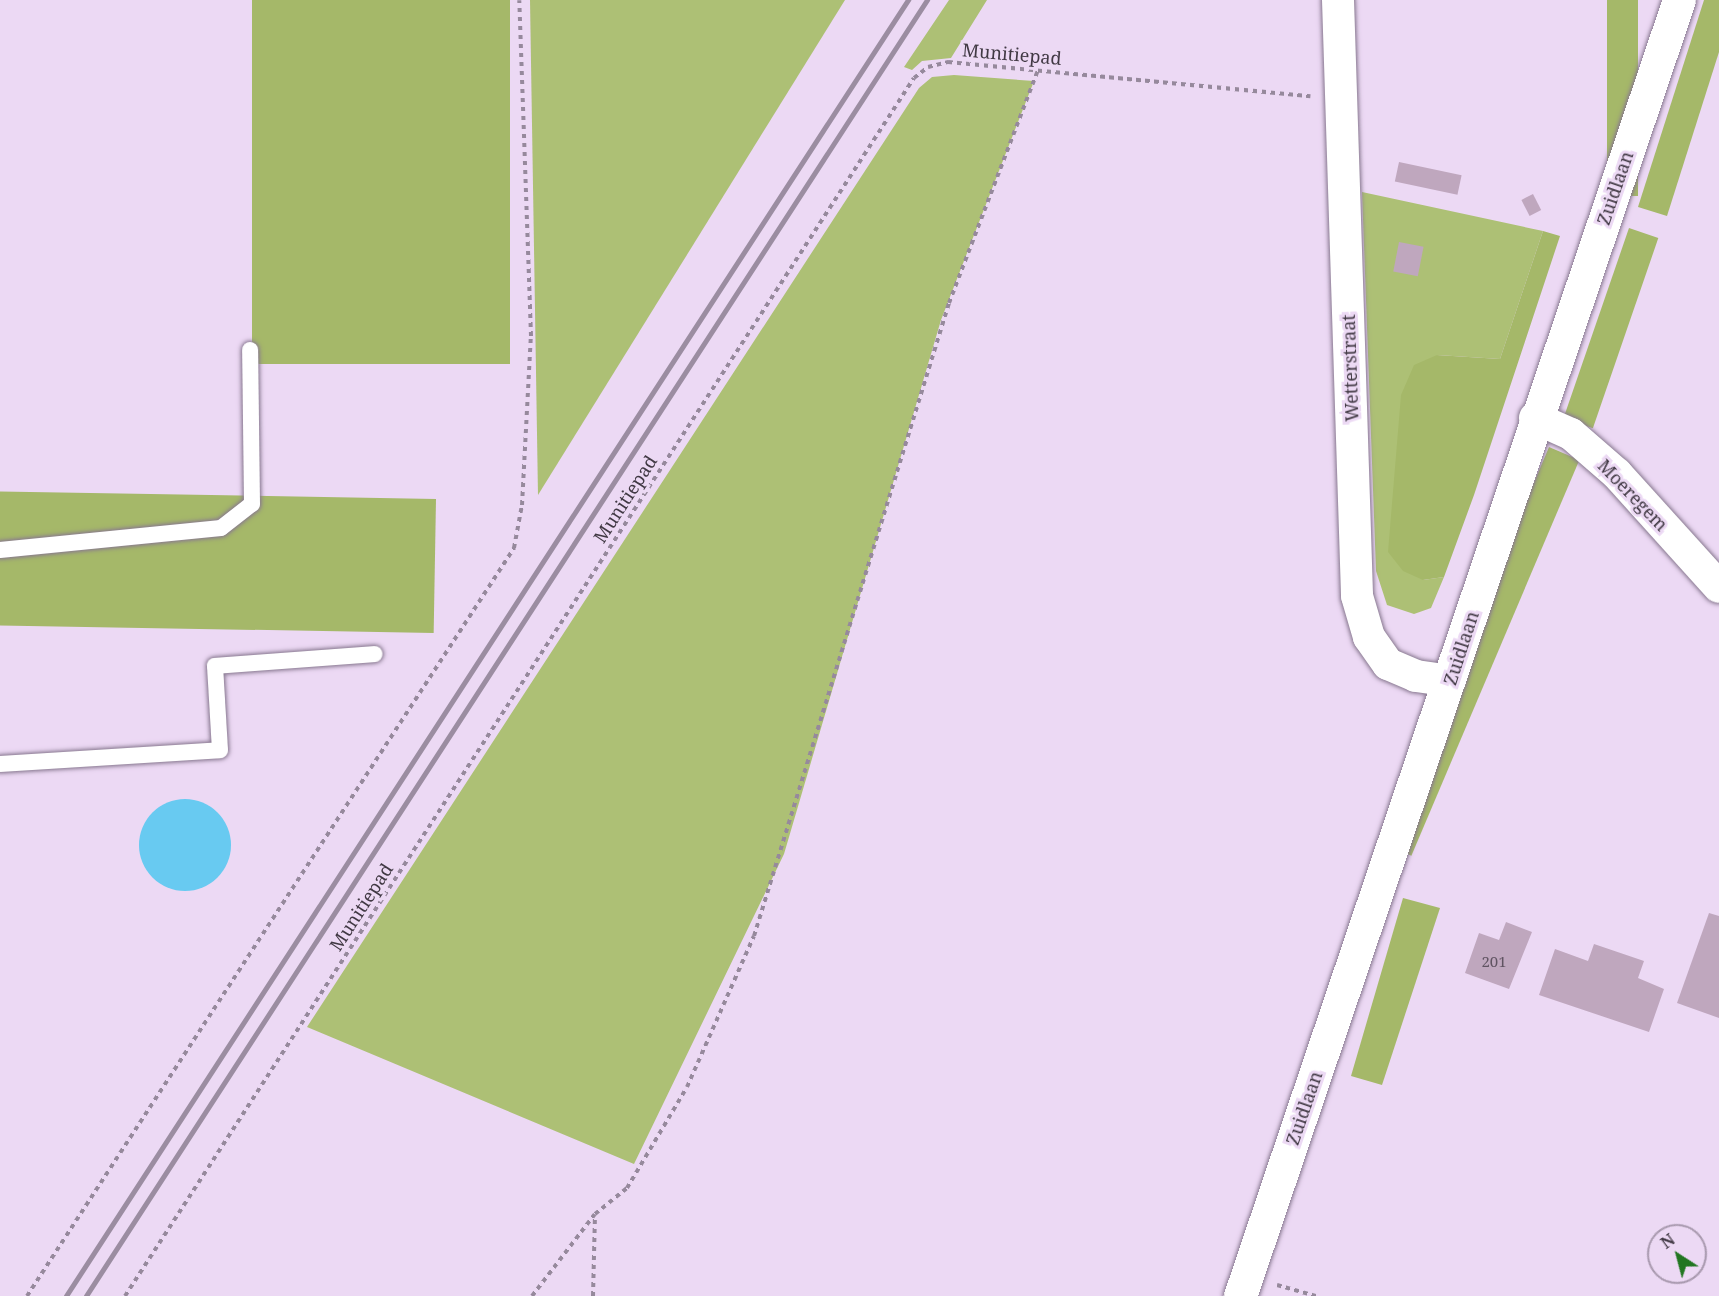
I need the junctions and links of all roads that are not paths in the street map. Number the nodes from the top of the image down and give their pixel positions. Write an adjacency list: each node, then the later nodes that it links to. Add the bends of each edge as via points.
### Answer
1 (1338, 0): 8 (street, Wetterstraat, via 1338,99 1357,596 1369,637 1388,663 1416,676)
2 (1679, 0): 4 (main road, Zuidlaan)
3 (250, 350): 5 (lane, via 252,504 237,516 221,528)
4 (1535, 418): 6 (street, Moeregem, via 1571,434 1617,474); 8 (main road, Zuidlaan)
5 (0, 550)
6 (1719, 587)
7 (375, 654): 9 (lane, via 215,666 220,750)
8 (1450, 681): 10 (main road, Zuidlaan)
9 (0, 764)
10 (1243, 1286)

